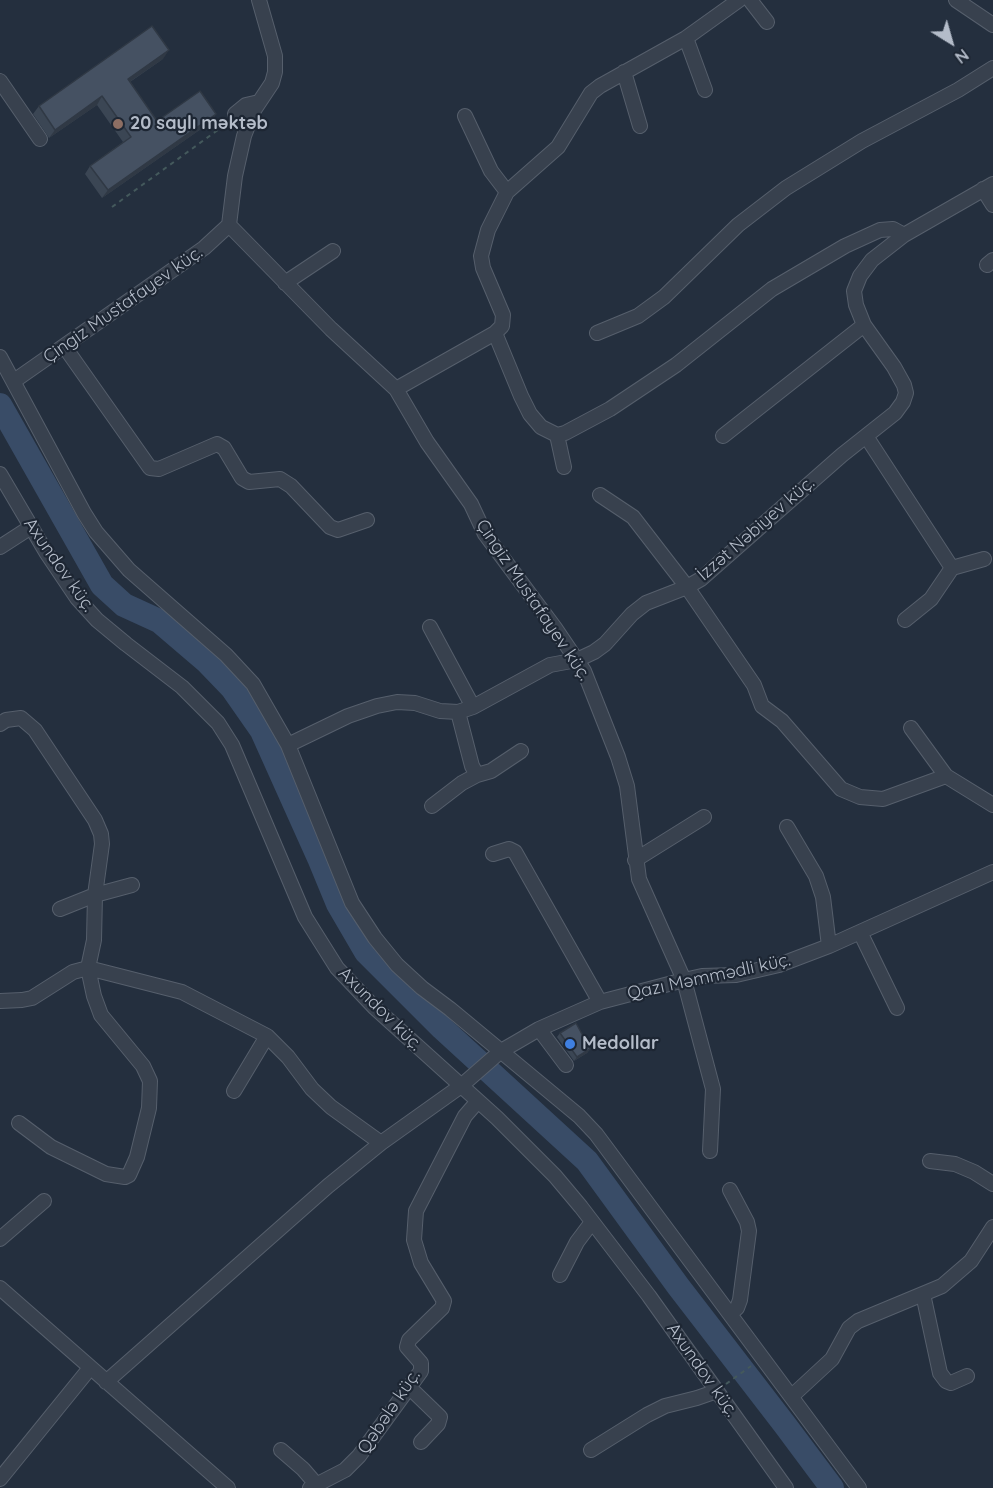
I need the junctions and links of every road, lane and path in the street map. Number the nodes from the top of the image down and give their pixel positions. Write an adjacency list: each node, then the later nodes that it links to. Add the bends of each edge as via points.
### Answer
1 (260, 0): 12 (street, via 275,56 275,72 273,83)
2 (739, 0): 7 (street)
3 (750, 0): 5 (street)
4 (956, 0): 6 (street)
5 (767, 22)
6 (993, 25)
7 (686, 38): 9 (street); 11 (street)
8 (993, 68): 28 (street, via 786,188 738,225 664,297 638,316)
9 (624, 72): 15 (street); 19 (street, via 591,93 558,147)
10 (0, 81): 17 (street)
11 (705, 90)
12 (259, 102): 14 (street, via 237,110); 16 (street)
13 (465, 116): 19 (street, via 491,171)
14 (236, 117): 16 (street); 21 (path)
15 (640, 126)
16 (246, 131): 22 (street)
17 (40, 139)
18 (988, 186): 20 (street); 23 (street, İzzət Nəbiyev küç.)
19 (507, 192): 27 (street, via 488,230 481,256 503,315 502,326)
20 (993, 205)
21 (112, 207)
22 (229, 225): 25 (street, Çingiz Mustafayev küç.); 29 (street, Çingiz Mustafayev küç., via 204,248)
23 (904, 236): 26 (street, İzzət Nəbiyev küç., via 872,260 860,276 854,291); 33 (street, via 893,229 880,230 845,246 772,289 676,364 610,409)
24 (333, 251): 25 (street)
25 (285, 283): 32 (street, Çingiz Mustafayev küç.)
26 (864, 325): 34 (street); 35 (street, İzzət Nəbiyev küç., via 894,367 906,393 895,413)
27 (495, 333): 32 (street); 33 (street, via 530,414 541,427)
28 (597, 333)
29 (64, 346): 31 (street, Çingiz Mustafayev küç.); 39 (street, via 150,468 159,469 217,444 224,448 242,478 249,482 280,479 330,527 338,530)
30 (0, 357): 31 (street)
31 (14, 381): 52 (street, via 96,532 129,570 244,673)
32 (396, 389): 47 (street, Çingiz Mustafayev küç., via 471,504 485,534)
33 (557, 435): 36 (street)
34 (723, 436)
35 (866, 436): 43 (street); 44 (street, İzzət Nəbiyev küç.)
36 (564, 467)
37 (0, 474): 40 (street, Axundov küç.)
38 (600, 495): 44 (street, via 633,517)
39 (367, 520)
40 (31, 527): 41 (street); 77 (street, Axundov küç., via 77,598 97,620 182,687 218,723 232,745 305,917 338,968 361,994)
41 (0, 547)
42 (984, 559): 43 (street)
43 (952, 568): 45 (street, via 930,599)
44 (687, 587): 47 (street, İzzət Nəbiyev küç., via 646,603 605,644); 55 (street, via 754,685 762,706 782,721 842,789 860,797 883,799)
45 (905, 620)
46 (429, 627): 48 (street)
47 (577, 660): 48 (street, İzzət Nəbiyev küç., via 550,665); 61 (street, Çingiz Mustafayev küç., via 593,691 627,786)
48 (473, 707): 49 (street, İzzət Nəbiyev küç.)
49 (458, 712): 52 (street, İzzət Nəbiyev küç., via 397,702 348,716); 54 (street)
50 (0, 724): 64 (street, via 21,718 29,724 95,820 102,844)
51 (911, 728): 55 (street)
52 (288, 745): 75 (street, via 361,920 405,973)
53 (521, 751): 54 (street)
54 (477, 775): 57 (street)
55 (946, 776): 56 (street)
56 (993, 805)
57 (432, 806)
58 (704, 817): 61 (street)
59 (787, 827): 67 (street, via 824,897)
60 (493, 854): 71 (street, via 509,849 515,852)
61 (636, 861): 69 (street, Çingiz Mustafayev küç., via 639,879)
62 (993, 872): 66 (street, Qazı Məmmədli küç.)
63 (132, 885): 64 (street)
64 (95, 895): 65 (street); 68 (street, via 94,940)
65 (60, 909)
66 (860, 932): 67 (street, Qazı Məmmədli küç.); 72 (street)
67 (830, 946): 69 (street, Qazı Məmmədli küç., via 779,965 736,975)
68 (88, 968): 70 (street, via 73,972 32,998); 74 (street, via 182,992); 80 (street, via 101,1015 143,1066 150,1081 149,1108 137,1157 129,1175 113,1176 51,1147)
69 (684, 980): 71 (street, Qazı Məmmədli küç.); 82 (street, Çingiz Mustafayev küç., via 713,1089)
70 (0, 1001)
71 (600, 1002): 73 (street, Qazı Məmmədli küç.)
72 (897, 1008)
73 (539, 1029): 75 (street, Qazı Məmmədli küç.); 76 (street)
74 (267, 1036): 78 (street); 81 (street, via 331,1107)
75 (498, 1055): 77 (street, Qazı Məmmədli küç.); 93 (street, via 597,1134)
76 (566, 1065)
77 (466, 1082): 79 (street, Axundov küç.); 81 (street, Qazı Məmmədli küç.)
78 (234, 1091)
79 (478, 1101): 87 (street, Axundov küç., via 555,1176); 98 (street, Qəbələ küç., via 465,1116 416,1211 414,1240 444,1301 442,1308 409,1340 407,1347 421,1363 421,1371)
80 (20, 1123)
81 (381, 1143): 97 (street, Qazı Məmmədli küç.)
82 (710, 1151)
83 (930, 1161): 84 (street, via 955,1164)
84 (993, 1184)
85 (730, 1190): 93 (street, via 748,1231 740,1300)
86 (44, 1201): 89 (street)
87 (592, 1222): 90 (street); 99 (street, Axundov küç.)
88 (993, 1227): 92 (street, via 971,1261 942,1286)
89 (0, 1239)
90 (560, 1275)
91 (0, 1288): 95 (street)
92 (922, 1294): 96 (street, via 940,1373 951,1383); 100 (street, via 849,1328 832,1359)
93 (730, 1314): 94 (street)
94 (763, 1358): 99 (path); 100 (street)
95 (90, 1368): 97 (street); 104 (street)
96 (967, 1376)
97 (106, 1382): 106 (street)
98 (409, 1387): 101 (street, via 440,1417); 105 (street, Qəbələ küç., via 359,1456 345,1470)
99 (717, 1391): 103 (street, via 647,1414); 107 (street, Axundov küç.)
100 (792, 1396): 108 (street)
101 (421, 1442)
102 (281, 1450): 105 (street, via 303,1469)
103 (591, 1450)
104 (0, 1479)
105 (313, 1486)
106 (228, 1488)
107 (786, 1488)
108 (859, 1488)

